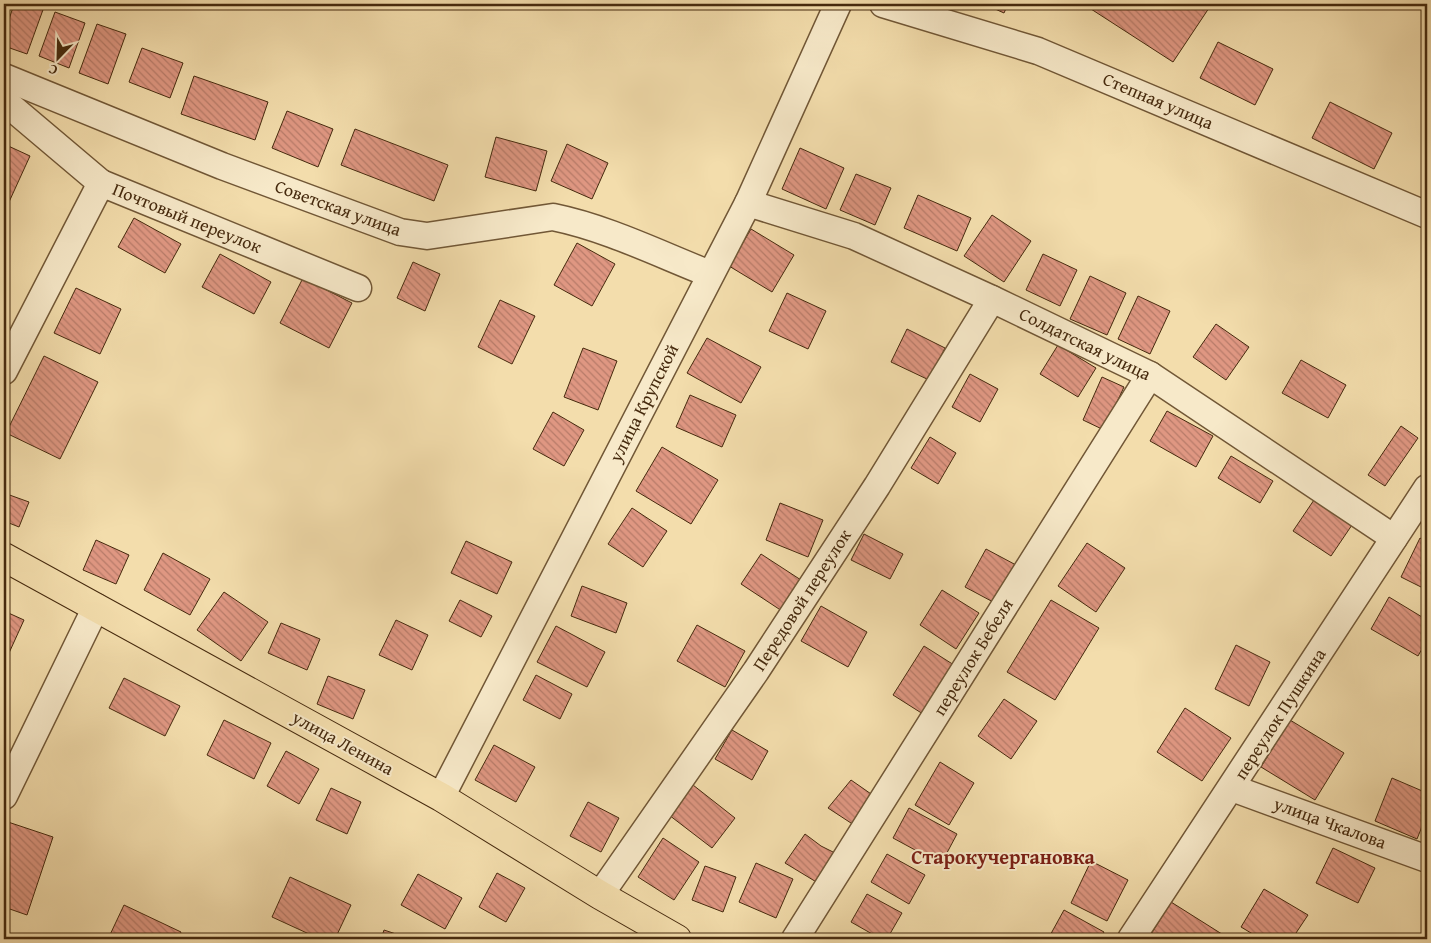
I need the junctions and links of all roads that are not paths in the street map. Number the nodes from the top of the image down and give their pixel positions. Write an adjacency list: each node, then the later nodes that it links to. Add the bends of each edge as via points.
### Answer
1 (838, 4): 6 (street, улица Крупской)
2 (883, 4): 7 (street, Степная улица, via 1038,51)
3 (4, 77): 8 (street, Советская улица, via 222,166 400,232 427,236 553,217 603,231)
4 (4, 101): 5 (street)
5 (101, 183): 9 (street, Почтовый переулок); 11 (street, Почтовый переулок)
6 (748, 203): 8 (street, улица Крупской); 10 (street, Солдатская улица, via 854,236)
7 (1427, 215)
8 (710, 274): 19 (street, улица Крупской)
9 (358, 288)
10 (992, 299): 12 (street, Солдатская улица); 21 (street, Передовой переулок, via 877,486 756,671)
11 (4, 371)
12 (1150, 375): 14 (street, Солдатская улица); 23 (street, переулок Бебеля)
13 (1427, 488): 14 (street, переулок Пушкина)
14 (1394, 538): 17 (street, переулок Пушкина)
15 (4, 557): 16 (main road, улица Ленина)
16 (96, 607): 18 (street); 19 (main road, улица Ленина)
17 (1232, 788): 20 (street, улица Чкалова); 24 (street, переулок Пушкина)
18 (4, 796)
19 (441, 797): 21 (main road, улица Ленина)
20 (1427, 859)
21 (600, 895): 22 (main road, улица Ленина)
22 (677, 939)
23 (795, 939)
24 (1131, 939)

